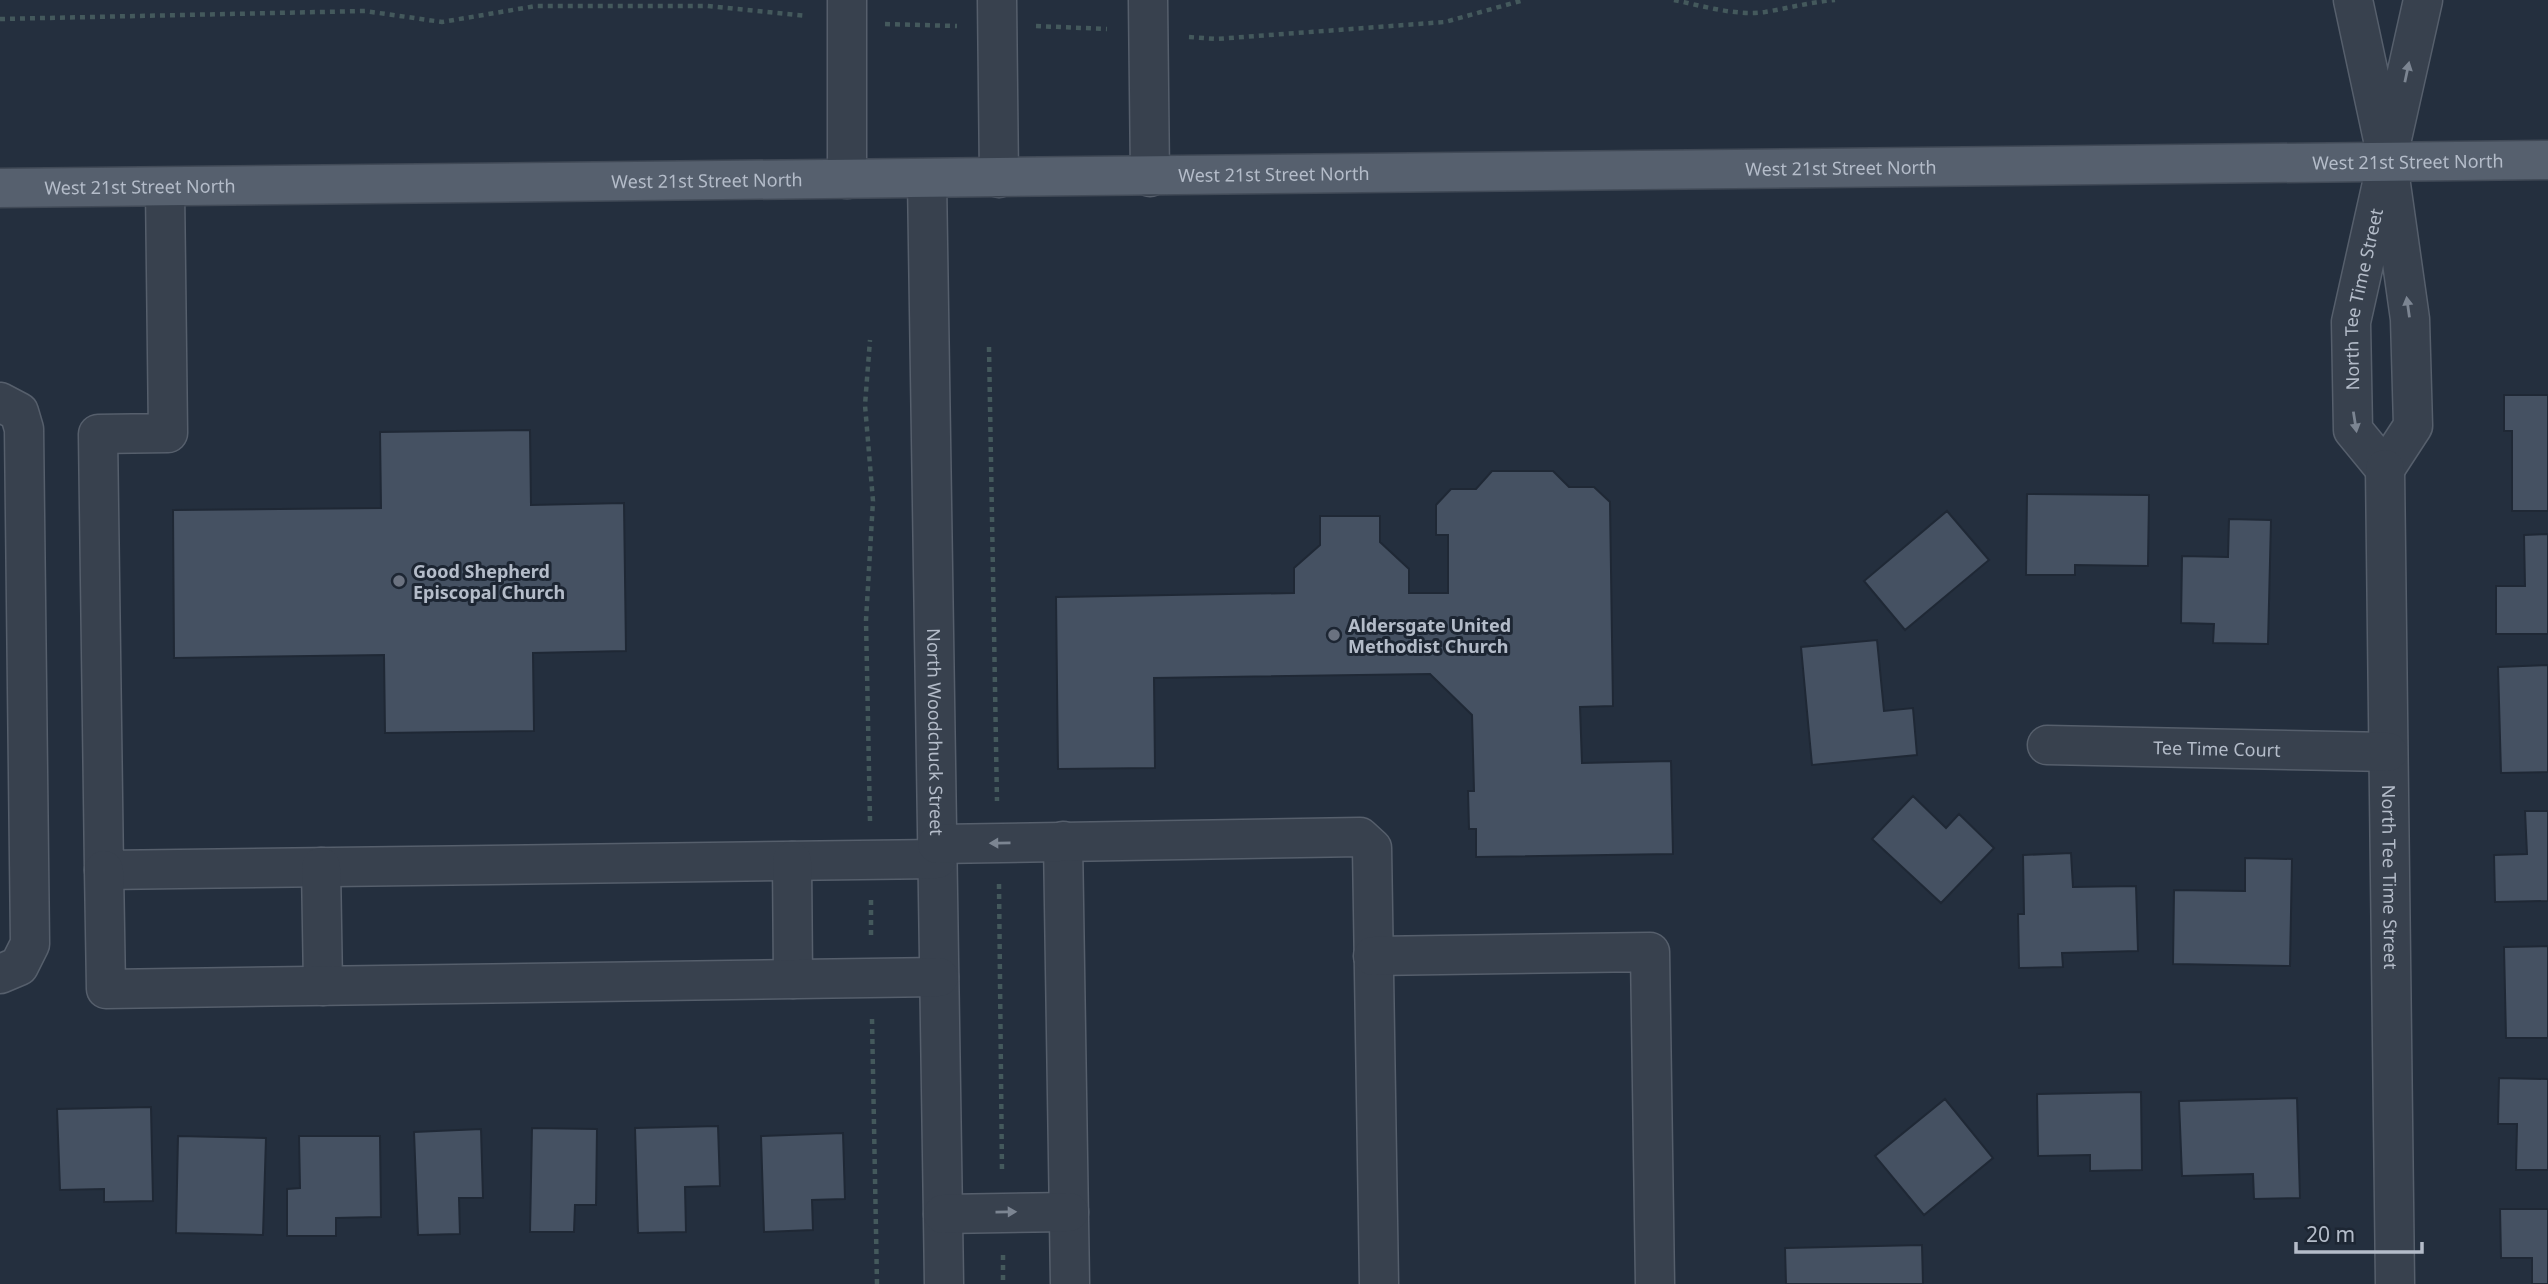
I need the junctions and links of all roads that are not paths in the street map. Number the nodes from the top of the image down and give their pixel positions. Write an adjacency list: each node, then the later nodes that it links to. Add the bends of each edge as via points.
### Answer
1 (2353, 0): 7 (street, North Tee Time Street)
2 (2423, 0): 7 (street, North Tee Time Street, one-way to 2)
3 (847, 10): 10 (street)
4 (997, 13): 9 (street)
5 (1148, 16): 8 (street)
6 (2548, 160): 7 (main road, West 21st Street North)
7 (2388, 163): 8 (main road, West 21st Street North); 15 (street, North Tee Time Street, one-way to 7, via 2413,426 2410,319); 15 (street, North Tee Time Street, one-way to 15, via 2351,322 2353,429)
8 (1150, 177): 9 (main road, West 21st Street North)
9 (999, 178): 11 (main road, West 21st Street North)
10 (847, 179): 11 (main road, West 21st Street North); 13 (main road, West 21st Street North)
11 (927, 179): 19 (street, North Woodchuck Street)
12 (0, 188): 13 (main road, West 21st Street North)
13 (165, 188): 22 (street, via 168,433 98,434)
14 (0, 402): 24 (street, via 19,412 24,429 30,944 19,966)
15 (2385, 468): 17 (street, North Tee Time Street)
16 (2047, 745): 17 (street, Tee Time Court)
17 (2388, 752): 34 (street, North Tee Time Street)
18 (1063, 841): 19 (street, one-way to 19); 23 (street, via 1360,837 1372,848); 28 (street)
19 (937, 851): 20 (street, via 870,860); 25 (street, North Woodchuck Street)
20 (792, 861): 21 (street); 26 (street)
21 (321, 867): 22 (street); 27 (street)
22 (104, 870): 27 (street, via 106,989)
23 (1373, 956): 32 (street); 33 (street, via 1650,952)
24 (0, 974)
25 (939, 977): 26 (street); 29 (street, North Woodchuck Street)
26 (793, 979): 27 (street)
27 (323, 986)
28 (1069, 1212): 29 (street, one-way to 28); 31 (street)
29 (943, 1214): 30 (street, North Woodchuck Street)
30 (944, 1284)
31 (1070, 1284)
32 (1379, 1284)
33 (1655, 1284)
34 (2395, 1284)

